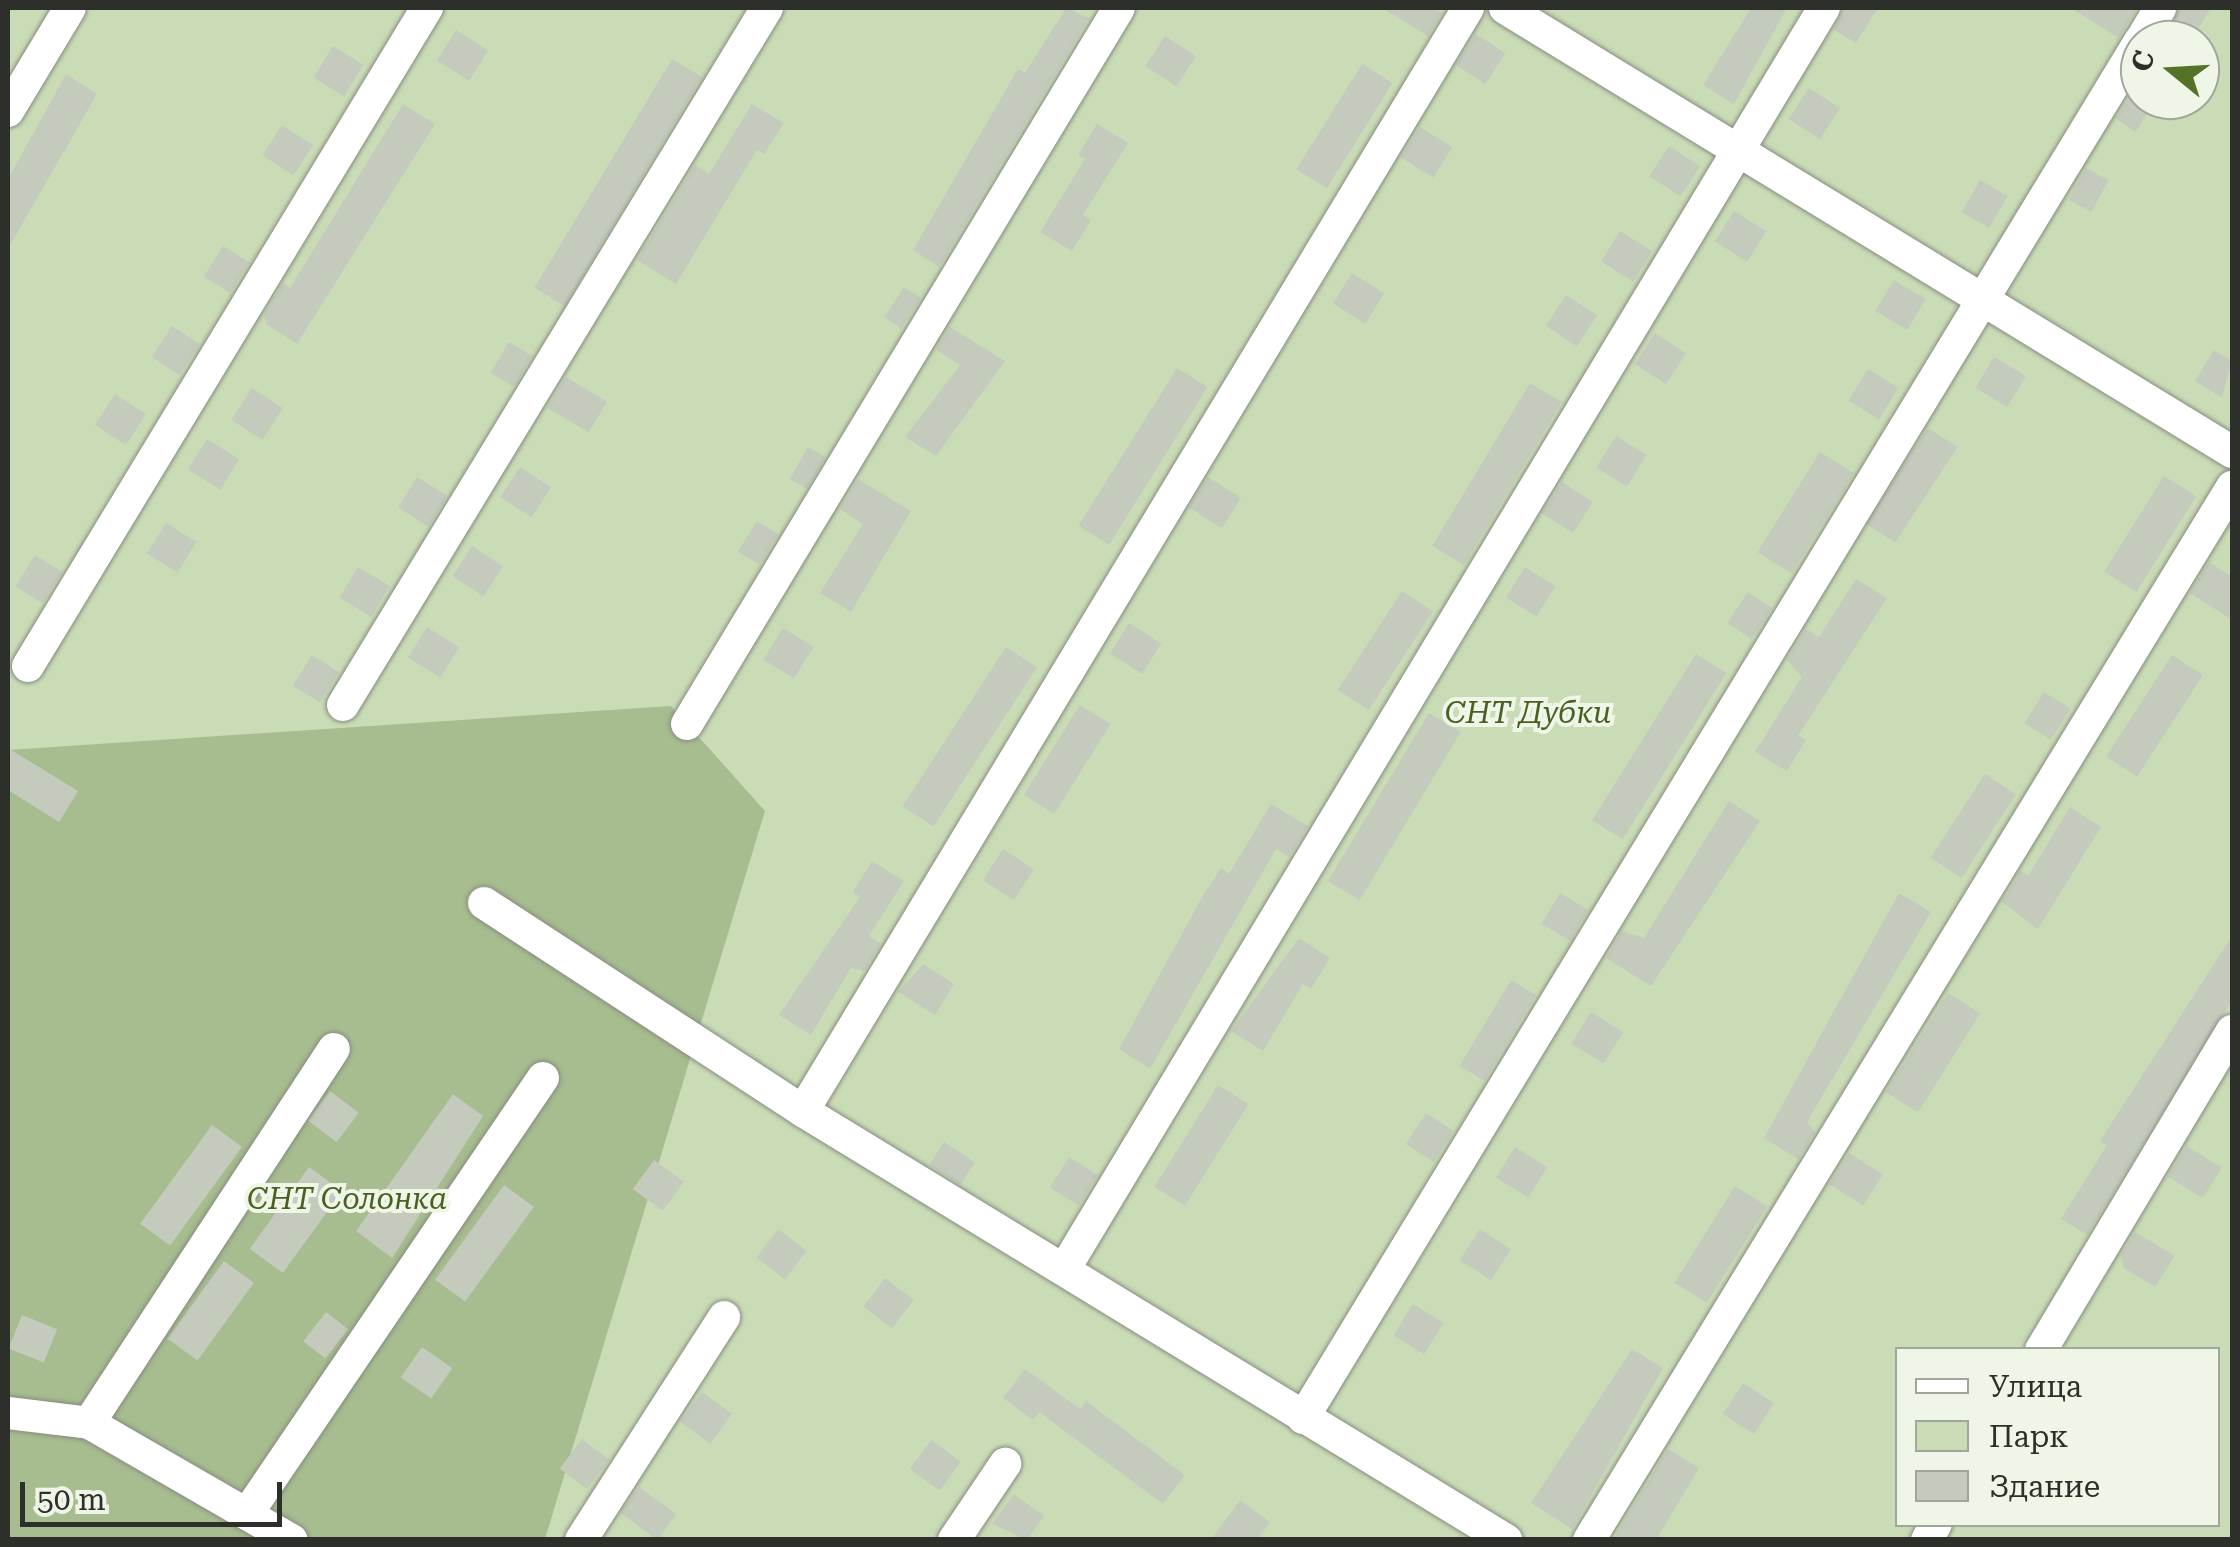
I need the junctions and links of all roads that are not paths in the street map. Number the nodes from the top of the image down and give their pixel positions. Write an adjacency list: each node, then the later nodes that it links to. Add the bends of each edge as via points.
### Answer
1 (70, 8): 9 (street)
2 (427, 8): 14 (street)
3 (767, 8): 15 (street)
4 (1119, 8): 16 (street)
5 (1468, 8): 21 (street)
6 (1505, 8): 10 (street)
7 (1824, 8): 10 (street)
8 (2120, 75): 11 (street)
9 (8, 112)
10 (1738, 150): 11 (street); 22 (street)
11 (1986, 302): 12 (street); 26 (street)
12 (2232, 452)
13 (2232, 487): 34 (street)
14 (28, 666)
15 (343, 705)
16 (687, 724)
17 (484, 904): 21 (street)
18 (2232, 1031): 24 (street)
19 (334, 1049): 27 (street)
20 (542, 1078): 29 (street)
21 (803, 1111): 22 (street)
22 (1065, 1268): 26 (street)
23 (724, 1317): 31 (street)
24 (2043, 1347)
25 (8, 1413): 27 (street)
26 (1303, 1418): 33 (street)
27 (89, 1423): 29 (street)
28 (1006, 1464): 32 (street)
29 (247, 1514): 30 (street)
30 (292, 1540)
31 (580, 1540)
32 (954, 1540)
33 (1506, 1540)
34 (1589, 1540)

